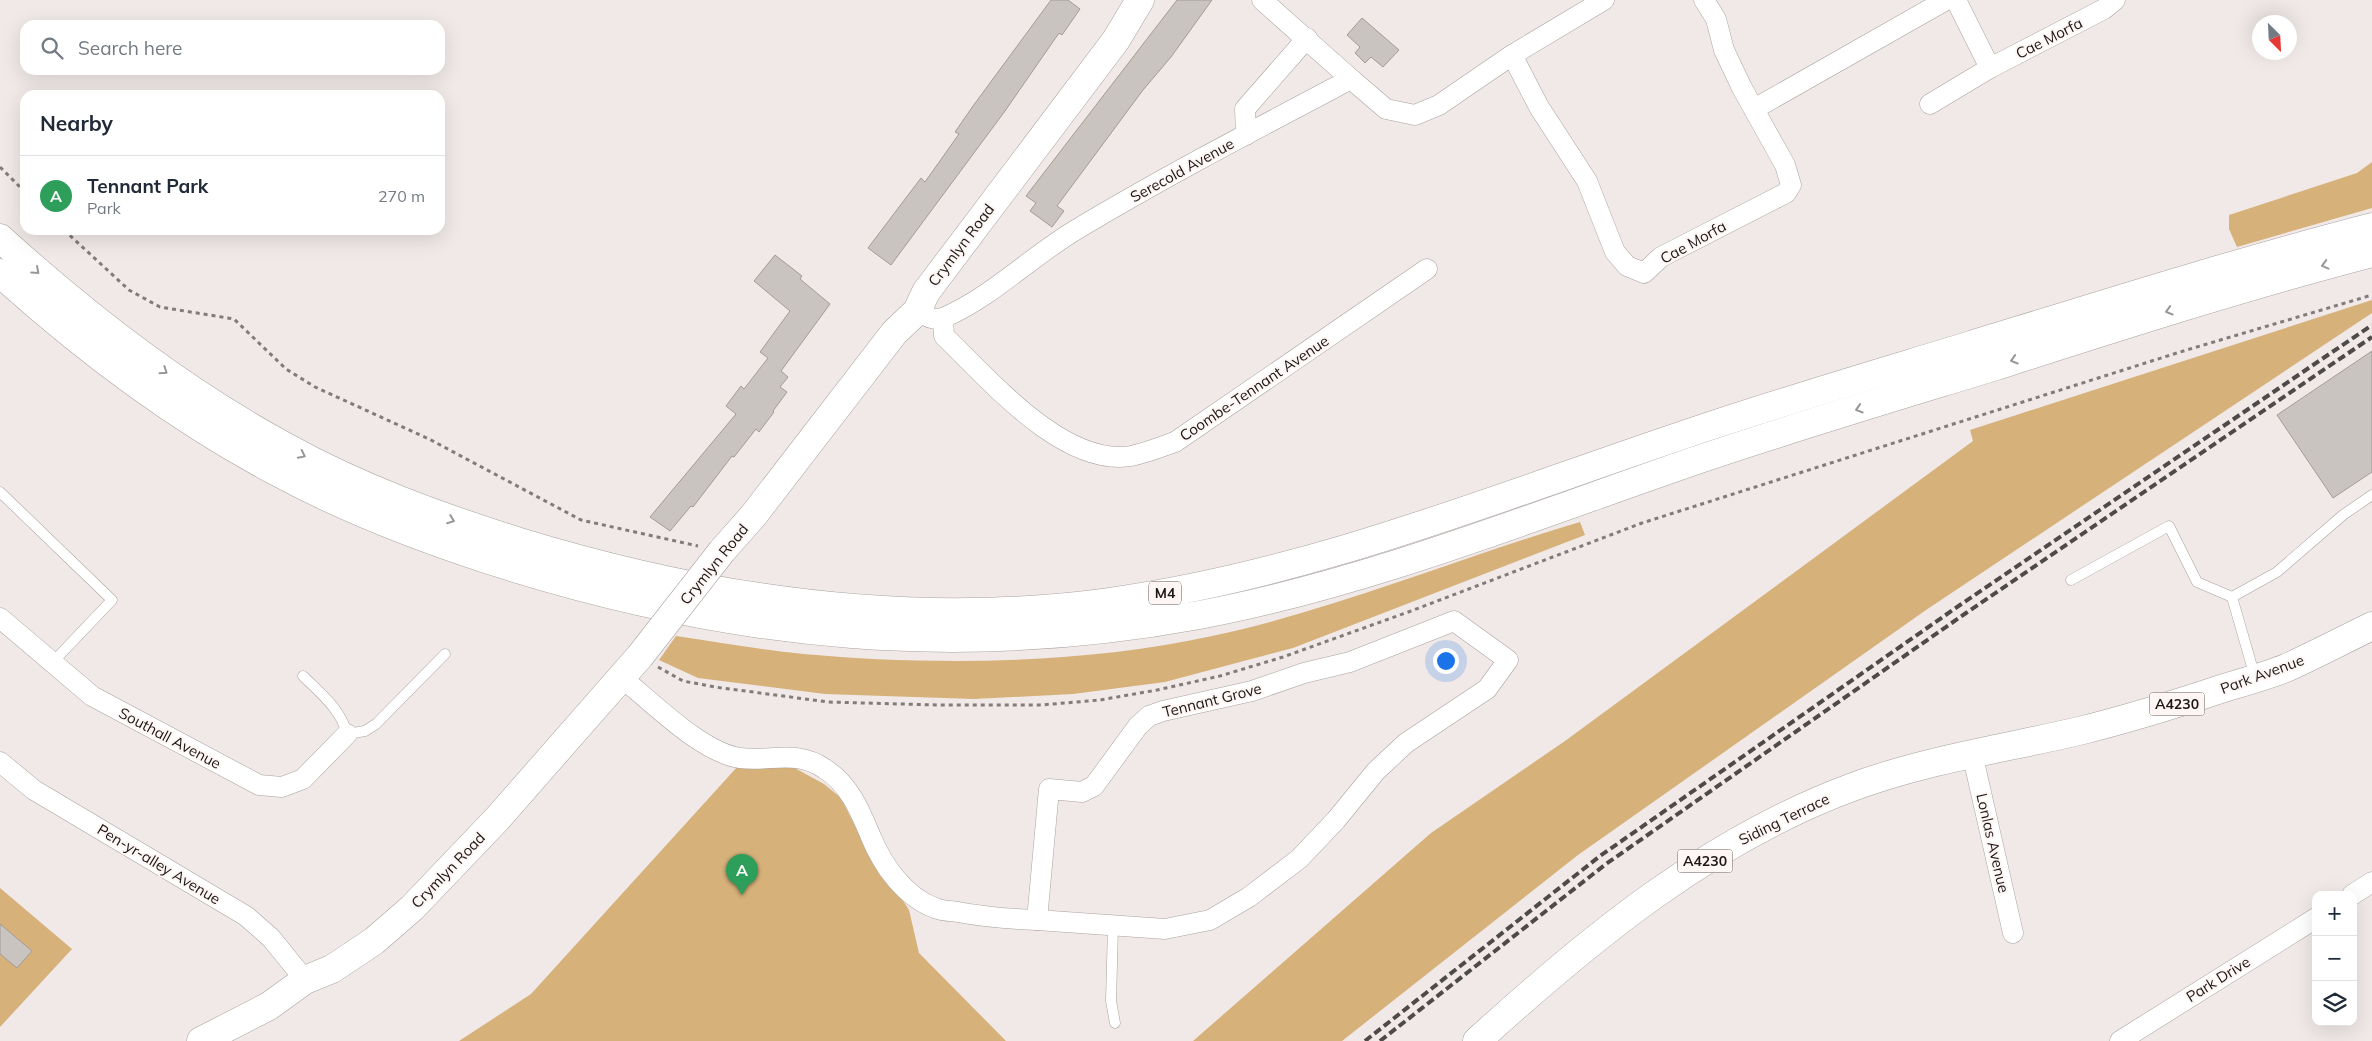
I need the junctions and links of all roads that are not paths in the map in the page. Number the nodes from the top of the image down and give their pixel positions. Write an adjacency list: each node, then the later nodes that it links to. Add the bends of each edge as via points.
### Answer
1 (1140, 0): 20 (main road, Crymlyn Road, via 1116,40 926,292)
2 (1262, 0): 8 (street)
3 (1604, 0): 9 (street)
4 (1704, 0): 13 (street, Cae Morfa, via 1716,19 1724,50)
5 (1946, 0): 13 (street)
6 (1956, 0): 10 (street)
7 (2115, 0): 10 (street, Cae Morfa, via 2104,9)
8 (1308, 38): 11 (street); 14 (street, via 1245,109)
9 (1512, 55): 11 (street, via 1438,105 1415,115 1386,109); 13 (street, Cae Morfa, via 1539,107 1587,181 1615,252 1626,266 1644,273 1661,257 1786,193 1791,185 1785,165)
10 (1990, 68): 12 (street, Cae Morfa)
11 (1351, 79): 14 (street, Serecold Avenue)
12 (1930, 104)
13 (1754, 109)
14 (1246, 135): 21 (street, Serecold Avenue, via 1073,232 978,298)
15 (2372, 227): 16 (main road, M4, one-way to 15, via 58,291 210,403 289,449 370,488 458,523 592,564 734,594 828,606 920,612 1013,611 1106,603 1199,587 1289,566 1393,536 1716,424 2242,261)
16 (0, 238)
17 (2372, 253): 19 (main road, M4, one-way to 19, via 2266,281 1754,442 1401,562 1296,592 1203,614 1109,629 1015,638 921,639 827,633 733,621 585,589 451,548 360,513 276,472 197,424 42,311)
18 (1427, 269): 21 (street, Coombe-Tennant Avenue, via 1175,442 1130,456 1088,453 1042,428 944,336)
19 (0, 273)
20 (917, 311): 21 (street, via 931,320); 31 (main road, Crymlyn Road, bridge, via 894,333 753,516)
21 (943, 318)
22 (0, 492): 29 (lane, via 112,600)
23 (2372, 495): 25 (lane, via 2342,515 2277,572)
24 (2071, 580): 25 (lane, via 2169,526 2197,582)
25 (2232, 597): 32 (lane)
26 (0, 618): 29 (street, Southall Avenue)
27 (2372, 626): 32 (main road, Park Avenue / A4230)
28 (445, 654): 33 (lane, via 376,724 365,731)
29 (52, 663): 33 (street, Southall Avenue, via 92,696 259,785 282,787 303,780)
30 (303, 676): 33 (lane, via 338,711)
31 (622, 678): 38 (street, via 702,743 720,752 740,758 788,756 807,760 825,769 847,788 891,874 935,908 980,916); 42 (main road, Crymlyn Road, via 497,819 412,908 374,941 332,969)
32 (2256, 678): 34 (main road, Park Avenue / A4230, via 2178,704 2080,730)
33 (347, 734)
34 (1972, 753): 41 (street, Lonlas Avenue); 45 (main road, Siding Terrace / A4230, via 1852,787 1796,810 1737,841 1678,878 1608,929)
35 (0, 762): 42 (street, Pen-yr-alley Avenue, via 34,790 246,916 271,938)
36 (2372, 882): 37 (street)
37 (2357, 892)
38 (1037, 920): 40 (street, Tennant Grove); 40 (street, Tennant Grove, via 1049,789 1082,792 1094,786 1149,716 1252,691 1304,673 1350,662 1454,621 1508,660 1488,689 1406,743 1376,771 1299,859 1249,897 1210,920 1165,929)
39 (2312, 921): 46 (street, Park Drive)
40 (1113, 927): 43 (lane, via 1110,1001)
41 (2013, 933)
42 (305, 980): 44 (main road, Crymlyn Road, via 269,1006)
43 (1115, 1023)
44 (201, 1041)
45 (1477, 1041)
46 (2120, 1041)

